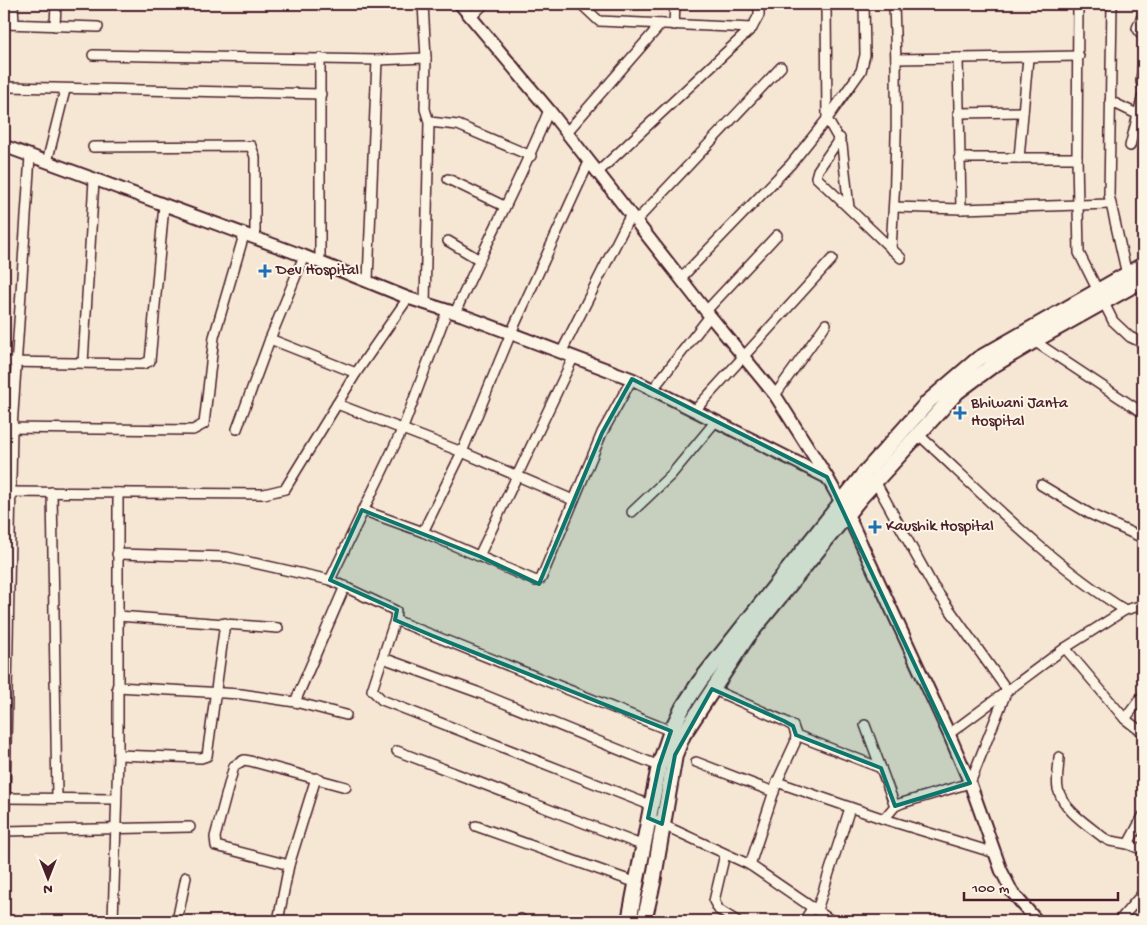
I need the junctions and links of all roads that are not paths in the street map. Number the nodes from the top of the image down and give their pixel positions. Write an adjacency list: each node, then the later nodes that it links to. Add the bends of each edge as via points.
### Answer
1 (13, 4): 17 (street)
2 (56, 4): 20 (street)
3 (423, 4): 27 (street)
4 (460, 4): 15 (street)
5 (484, 4): 15 (street)
6 (580, 4): 18 (street, via 599,21)
7 (675, 4): 19 (street)
8 (759, 4): 22 (street, via 759,15)
9 (826, 4): 44 (street)
10 (864, 4): 44 (street, via 864,64)
11 (894, 4): 30 (street)
12 (1078, 4): 25 (street)
13 (1112, 4): 39 (street)
14 (1143, 14): 23 (street, via 1137,28)
15 (471, 17): 40 (street)
16 (4, 24): 17 (street)
17 (14, 24): 20 (street)
18 (662, 24): 19 (street); 46 (street)
19 (674, 25): 22 (street)
20 (55, 26): 21 (street)
21 (98, 27)
22 (752, 28): 58 (street)
23 (1143, 37)
24 (93, 55): 26 (street)
25 (1079, 56): 29 (street); 55 (street)
26 (320, 58): 31 (street); 37 (street)
27 (426, 58): 31 (street); 45 (street)
28 (958, 58): 29 (street); 30 (street); 42 (street)
29 (1028, 58): 41 (street)
30 (896, 59): 65 (street)
31 (377, 60): 81 (street)
32 (1143, 65): 35 (street)
33 (781, 66): 68 (street)
34 (8, 87): 36 (street)
35 (1143, 88)
36 (64, 90): 37 (street); 56 (street)
37 (321, 94): 77 (street)
38 (1143, 95): 43 (street)
39 (1110, 101): 43 (street); 61 (street)
40 (549, 110): 46 (street); 52 (street)
41 (1023, 112): 42 (street); 54 (street)
42 (958, 113): 53 (street)
43 (1141, 116): 49 (street)
44 (827, 119): 47 (street); 80 (street, via 791,164)
45 (428, 122): 52 (street, via 465,127); 85 (street)
46 (567, 132): 57 (street)
47 (840, 138): 66 (street); 66 (street, via 816,177)
48 (4, 146): 51 (street)
49 (1130, 146)
50 (93, 147): 70 (street, via 251,146 255,156)
51 (30, 156): 56 (street); 98 (street)
52 (531, 156): 64 (street)
53 (959, 158): 54 (street); 67 (street)
54 (1019, 158): 55 (street)
55 (1077, 158): 63 (street)
56 (47, 162): 60 (street)
57 (589, 162): 58 (street); 90 (street)
58 (597, 173): 68 (street)
59 (448, 179): 64 (street)
60 (94, 180): 62 (street); 99 (street)
61 (1110, 204): 63 (street); 79 (street)
62 (164, 205): 70 (street); 99 (street, via 150,361 142,364)
63 (1078, 205): 67 (street); 83 (street, via 1080,253)
64 (504, 206): 75 (street)
65 (894, 207): 67 (street); 72 (street)
66 (849, 208): 72 (street)
67 (961, 209)
68 (634, 217): 80 (street); 94 (street)
69 (777, 235): 88 (street)
70 (249, 236): 73 (street); 108 (street, via 216,328 204,424 193,430)
71 (448, 241): 75 (street)
72 (892, 250): 74 (street)
73 (304, 256): 77 (street); 91 (street)
74 (900, 258)
75 (478, 259): 87 (street)
76 (832, 259): 95 (street)
77 (320, 263): 81 (street)
78 (1143, 265): 79 (main road)
79 (1127, 276): 83 (main road)
80 (681, 278): 88 (street)
81 (368, 280): 84 (street)
82 (1143, 280): 86 (main road)
83 (1097, 290): 86 (street); 121 (main road, via 978,359 929,401)
84 (408, 298): 85 (street); 100 (street)
85 (425, 304): 87 (street)
86 (1103, 304): 92 (main road); 93 (street, via 1120,330)
87 (451, 312): 90 (street); 109 (street)
88 (708, 313): 95 (street); 102 (street)
89 (826, 324): 103 (street)
90 (511, 333): 94 (street); 112 (street)
91 (270, 339): 100 (street); 110 (street)
92 (1034, 340): 106 (street); 111 (main road, via 957,392)
93 (1143, 343)
94 (561, 353): 96 (street)
95 (745, 357): 103 (street); 105 (street)
96 (574, 358): 101 (street); 113 (street)
97 (4, 362): 98 (street)
98 (16, 362): 99 (street); 108 (street)
99 (83, 363)
100 (356, 373): 104 (street)
101 (632, 379): 102 (street); 120 (street, via 602,433)
102 (653, 389): 105 (street)
103 (775, 394): 114 (street)
104 (337, 404): 109 (street); 119 (street, via 291,482 276,493)
105 (695, 410): 107 (street)
106 (1143, 413)
107 (715, 422): 114 (street); 123 (street, via 671,475)
108 (8, 428): 117 (street)
109 (403, 428): 112 (street); 122 (street)
110 (237, 429)
111 (918, 434): 115 (main road); 131 (street, via 1047,554 1087,587)
112 (462, 452): 113 (street); 124 (street)
113 (516, 474): 120 (street); 127 (street)
114 (827, 477): 121 (street)
115 (876, 483): 121 (main road); 140 (street, via 933,586)
116 (1041, 485): 125 (street, via 1090,514)
117 (8, 492): 118 (street); 163 (street)
118 (52, 492): 119 (street); 162 (street)
119 (118, 493): 126 (street)
120 (573, 500): 127 (street, via 541,579 531,581)
121 (844, 508): 139 (main road); 147 (main road, via 700,681); 149 (street)
122 (362, 510): 124 (street); 128 (street)
123 (632, 512)
124 (423, 532): 127 (street)
125 (1143, 538)
126 (117, 554): 128 (street, via 227,557); 132 (street)
127 (479, 556)
128 (330, 580): 129 (street)
129 (345, 586): 133 (street, via 392,608 396,611); 143 (street)
130 (1143, 605): 131 (street)
131 (1125, 610): 136 (street)
132 (118, 616): 134 (street); 138 (street)
133 (395, 620): 137 (street); 147 (street)
134 (225, 624): 135 (street); 141 (street)
135 (278, 628)
136 (1065, 648): 140 (street); 145 (street)
137 (383, 658): 155 (street, via 477,692); 167 (street, via 372,690 382,700)
138 (117, 687): 141 (street); 152 (street)
139 (712, 689): 150 (street, via 784,721 793,726); 170 (main road, via 683,735 675,755)
140 (1007, 690): 149 (street); 159 (street)
141 (214, 692): 143 (street); 152 (street, via 208,751 204,758)
142 (1143, 695): 145 (street)
143 (294, 702): 144 (street)
144 (346, 715)
145 (1125, 719): 148 (street)
146 (866, 725): 156 (street)
147 (671, 731): 155 (main road)
148 (1143, 733)
149 (949, 734): 159 (street)
150 (796, 735): 156 (street); 158 (street)
151 (397, 751): 176 (street)
152 (118, 755): 164 (street)
153 (1059, 757): 175 (street, via 1058,788 1063,800 1104,838)
154 (696, 762): 161 (street)
155 (659, 766): 167 (main road)
156 (881, 768): 165 (street)
157 (316, 778): 160 (street); 181 (street); 181 (street, via 244,760 234,766 215,837 216,846)
158 (777, 782): 161 (street); 166 (street)
159 (970, 783): 165 (street); 179 (street)
160 (346, 787)
161 (774, 792): 182 (street)
162 (58, 797): 163 (street); 164 (street)
163 (5, 798): 174 (street)
164 (115, 799): 173 (street)
165 (895, 806): 169 (street)
166 (850, 808): 169 (street); 186 (street)
167 (649, 812): 170 (street); 176 (main road)
168 (1143, 816): 175 (street)
169 (884, 819): 179 (street)
170 (662, 824): 180 (street); 191 (main road)
171 (476, 826): 184 (street)
172 (190, 827): 173 (street)
173 (115, 829): 174 (street); 187 (street)
174 (4, 831): 178 (street)
175 (1128, 844): 177 (street)
176 (644, 846): 184 (main road)
177 (1143, 850)
178 (4, 851)
179 (995, 853): 195 (street, via 1012,892)
180 (724, 854): 182 (street); 192 (street, via 714,901 719,910)
181 (289, 865): 189 (street)
182 (750, 865): 186 (street)
183 (186, 877): 188 (street)
184 (637, 883): 190 (main road)
185 (1143, 893): 196 (street)
186 (815, 909): 193 (street); 194 (street)
187 (113, 921)
188 (177, 921)
189 (278, 921)
190 (629, 921)
191 (644, 921)
192 (737, 921)
193 (804, 921)
194 (832, 921)
195 (1037, 921)
196 (1118, 921)

